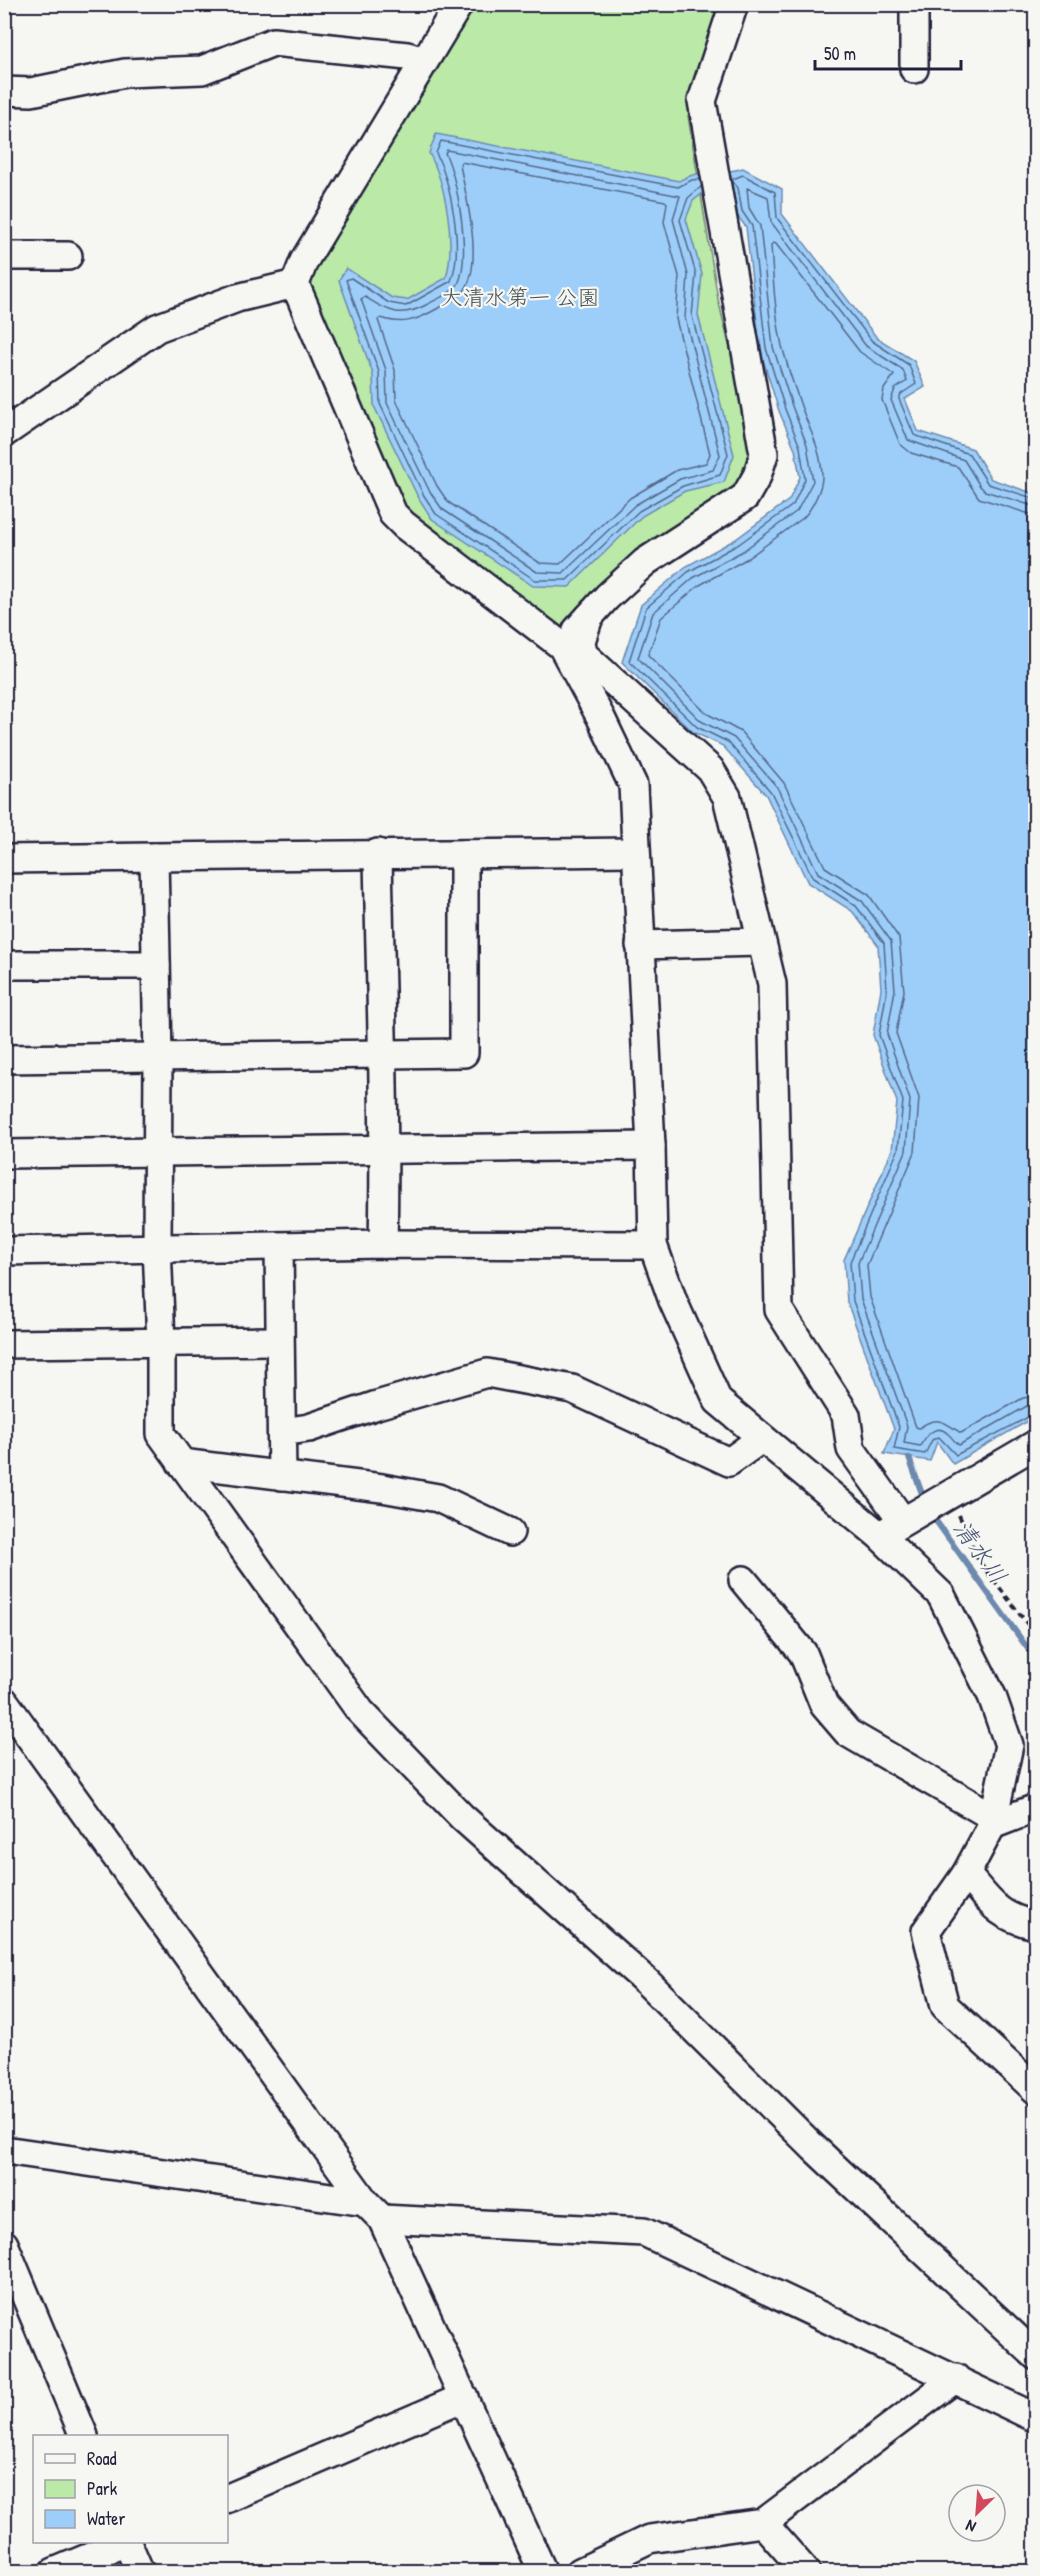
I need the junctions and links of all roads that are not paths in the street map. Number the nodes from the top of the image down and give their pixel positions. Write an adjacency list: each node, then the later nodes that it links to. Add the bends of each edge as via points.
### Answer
1 (459, 4): 4 (street)
2 (734, 4): 11 (street, via 702,101 764,454 745,496 645,562)
3 (914, 4): 5 (street)
4 (424, 61): 6 (street, via 273,42 202,70 125,73 31,92); 9 (street, via 304,261)
5 (914, 69)
6 (4, 91)
7 (4, 256): 8 (street)
8 (68, 256)
9 (295, 284): 10 (street, via 237,297 157,328); 12 (street, via 393,514)
10 (4, 433)
11 (589, 617): 12 (street); 18 (street, via 581,641 583,654 710,769 727,797)
12 (562, 646): 13 (street, via 633,785)
13 (634, 852): 15 (street); 19 (street)
14 (378, 853): 15 (street); 16 (street); 22 (street)
15 (464, 854): 22 (street, via 464,1053)
16 (154, 857): 17 (street); 21 (street)
17 (4, 859)
18 (761, 942): 19 (street); 42 (street, via 772,984 780,1310 846,1415 851,1449)
19 (640, 945): 25 (street)
20 (4, 965): 21 (street)
21 (156, 965): 23 (street)
22 (381, 1054): 23 (street); 26 (street)
23 (158, 1057): 24 (street); 27 (street)
24 (4, 1059)
25 (651, 1146): 26 (street); 30 (street)
26 (385, 1150): 27 (street); 29 (street)
27 (157, 1153): 28 (street); 31 (street)
28 (4, 1154)
29 (383, 1244): 30 (street); 32 (street)
30 (653, 1245): 38 (street, via 673,1301 718,1401)
31 (157, 1247): 32 (street); 33 (street); 35 (street)
32 (279, 1247): 34 (street)
33 (4, 1251)
34 (279, 1341): 35 (street); 37 (street)
35 (161, 1342): 36 (street); 40 (street, via 161,1434)
36 (4, 1344)
37 (282, 1432): 38 (street, via 309,1428 487,1373 572,1389 729,1462); 41 (street)
38 (761, 1439): 44 (street)
39 (1035, 1444): 42 (street)
40 (181, 1463): 41 (street); 55 (street, via 368,1719 462,1817 646,1982 814,2148)
41 (282, 1476): 43 (street, via 438,1498)
42 (908, 1517): 44 (street)
43 (510, 1532)
44 (880, 1536): 48 (street, via 942,1595 992,1696 1009,1745)
45 (743, 1580): 48 (street, via 803,1653 824,1705 848,1732)
46 (4, 1701): 53 (street)
47 (1035, 1808): 48 (street)
48 (993, 1821): 49 (street)
49 (966, 1874): 50 (street, via 999,1912); 51 (street, via 926,1931 945,2006)
50 (1035, 1925)
51 (1035, 2090)
52 (4, 2150): 53 (street)
53 (374, 2211): 56 (street, via 644,2232); 57 (street)
54 (4, 2244): 59 (street)
55 (1035, 2356)
56 (956, 2378): 58 (street); 61 (street)
57 (464, 2397): 60 (street); 66 (street)
58 (1035, 2418)
59 (84, 2435)
60 (228, 2498)
61 (764, 2523): 67 (street, via 649,2539); 68 (street)
62 (122, 2543): 64 (street)
63 (128, 2543): 65 (street)
64 (54, 2571)
65 (140, 2571)
66 (543, 2571)
67 (580, 2571)
68 (806, 2571)

